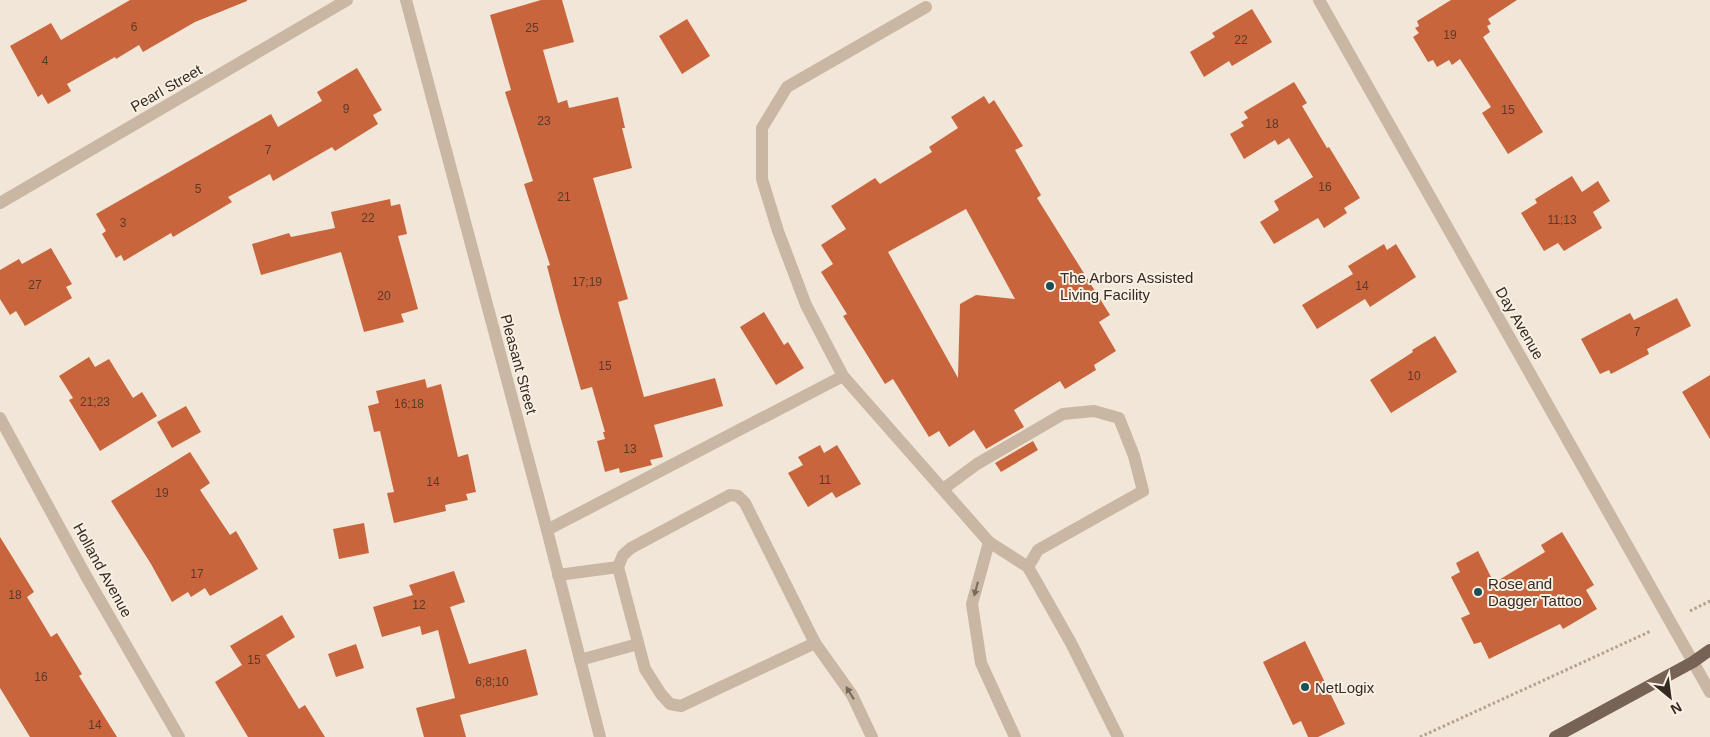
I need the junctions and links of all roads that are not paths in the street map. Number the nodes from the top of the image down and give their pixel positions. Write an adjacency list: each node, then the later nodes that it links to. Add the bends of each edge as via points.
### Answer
1 (347, 0): 5 (street, Pearl Street)
2 (406, 0): 9 (street, Pleasant Street)
3 (1319, 0): 18 (street, Day Avenue)
4 (926, 6): 6 (street, via 787,86 762,128 762,179 778,231 806,305)
5 (0, 203)
6 (843, 376): 8 (street); 9 (street)
7 (0, 418): 21 (street, Holland Avenue)
8 (942, 489): 10 (street); 12 (street, via 977,464 1063,414 1094,411 1118,418 1144,491 1038,550)
9 (547, 530): 13 (street, Pleasant Street)
10 (989, 542): 12 (street); 24 (street, one-way to 24, via 972,604 981,663)
11 (618, 567): 13 (street); 14 (street, via 623,555 631,548 730,495 738,496 746,503); 15 (street)
12 (1028, 567): 25 (street, via 1072,643)
13 (558, 575): 17 (street, Pleasant Street)
14 (815, 643): 15 (street, via 681,706 670,704 661,694 645,669); 23 (street, one-way to 14, via 852,695)
15 (638, 644): 17 (street)
16 (1710, 650): 18 (main road)
17 (580, 660): 22 (street, Pleasant Street)
18 (1693, 662): 19 (street, Day Avenue); 20 (main road)
19 (1710, 692)
20 (1572, 733): 26 (main road)
21 (179, 737)
22 (600, 737)
23 (872, 737)
24 (1015, 737)
25 (1118, 737)
26 (1555, 737)

